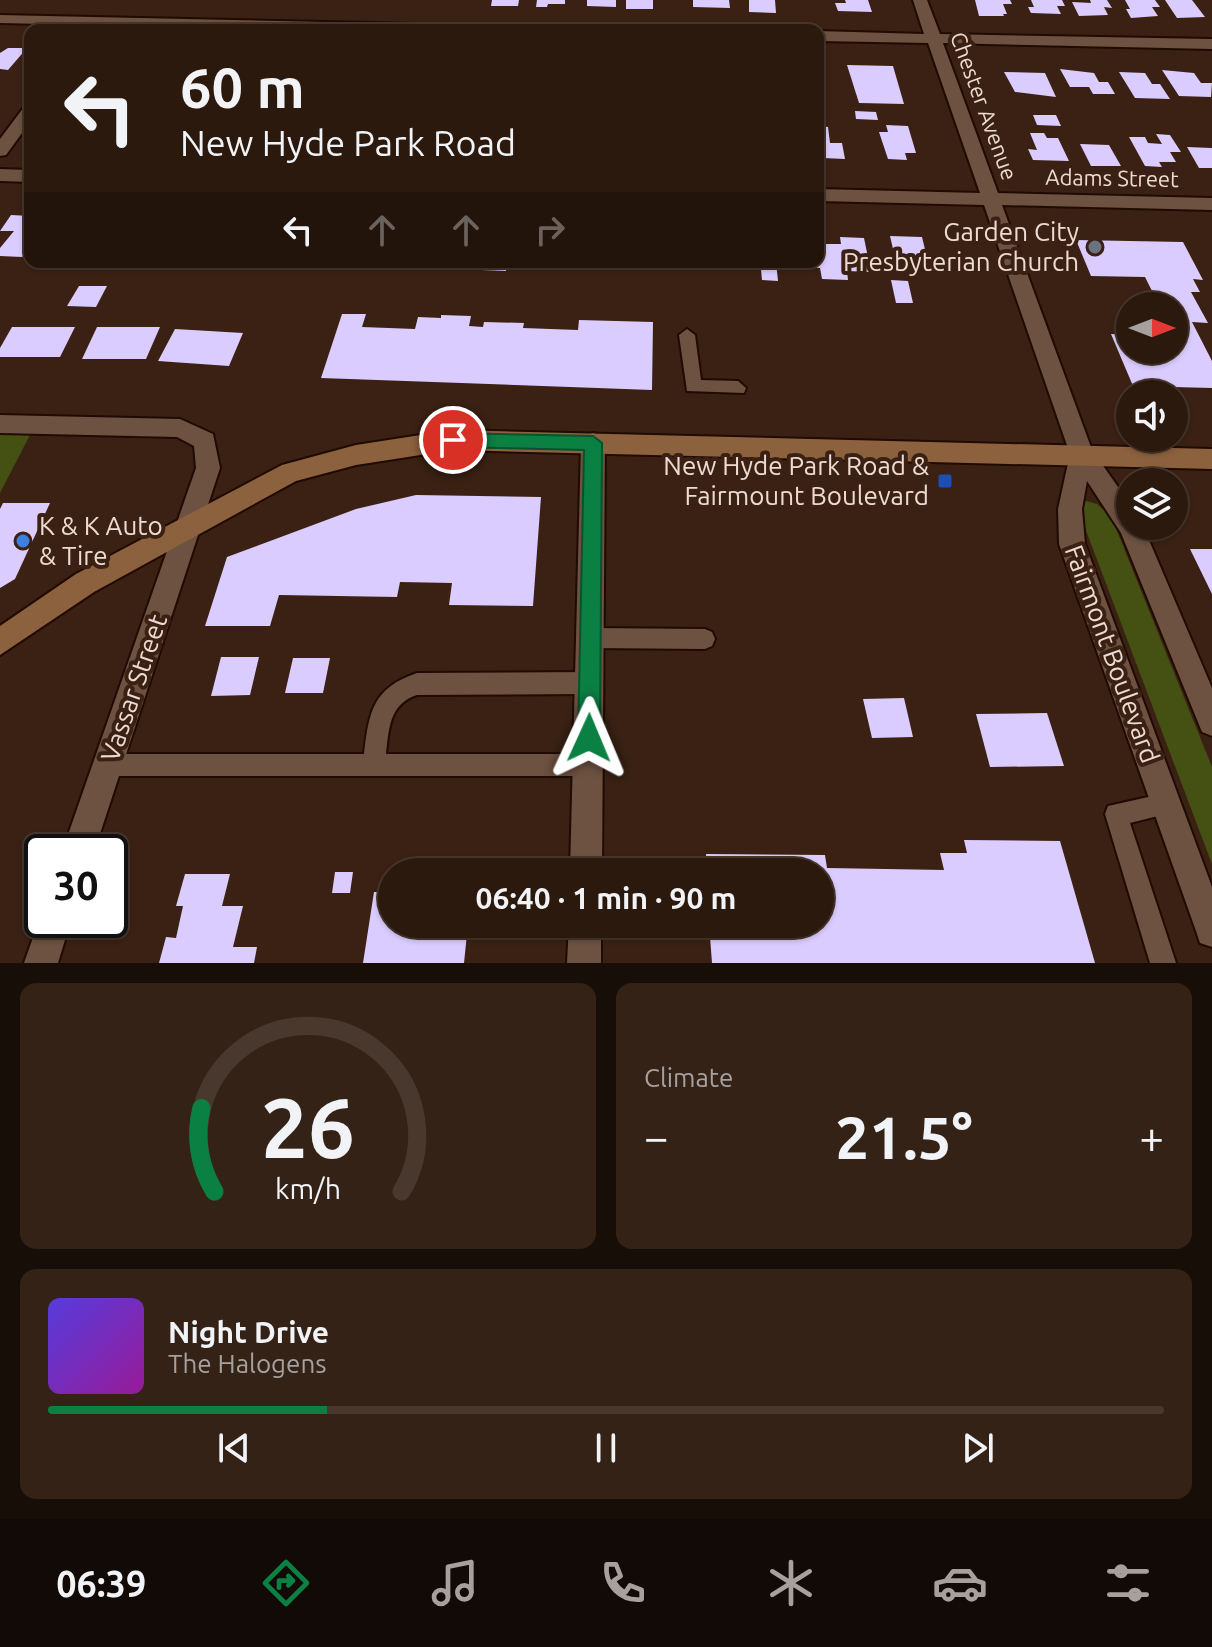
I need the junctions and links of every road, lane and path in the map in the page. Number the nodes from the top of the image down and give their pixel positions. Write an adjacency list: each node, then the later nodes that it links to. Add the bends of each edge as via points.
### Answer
1 (113, 0): 5 (street)
2 (920, 0): 7 (street, Chester Avenue)
3 (0, 19): 4 (street)
4 (67, 24)
5 (95, 24)
6 (824, 36): 7 (street)
7 (934, 39): 8 (street); 14 (street, Chester Avenue)
8 (1212, 44)
9 (24, 119): 10 (street)
10 (0, 151)
11 (0, 175): 12 (street)
12 (24, 176)
13 (824, 195): 14 (street, Adams Street)
14 (992, 199): 15 (street, Adams Street); 20 (street, Chester Avenue)
15 (1212, 204)
16 (687, 335): 17 (lane, via 693,386)
17 (738, 388)
18 (0, 424): 23 (street, Vassar Street, via 180,428 205,441 208,468)
19 (593, 443): 20 (main road); 23 (main road, via 453,440 356,455 290,472); 25 (street)
20 (1082, 454): 21 (main road); 22 (street); 33 (street, Fairmont Boulevard, via 1069,501 1072,544)
21 (1212, 459)
22 (1116, 504)
23 (189, 524): 27 (main road, via 85,583); 30 (street, Vassar Street)
24 (1136, 540): 29 (street)
25 (590, 638): 26 (lane); 28 (street)
26 (705, 639)
27 (0, 642)
28 (590, 683): 31 (lane, via 403,687 384,705); 32 (street)
29 (1212, 722)
30 (108, 765): 31 (lane); 34 (street, Vassar Street)
31 (374, 765): 32 (lane)
32 (588, 765): 35 (street)
33 (1166, 804): 36 (street, Fairmont Boulevard); 41 (lane, via 1116,814)
34 (84, 834)
35 (586, 858)
36 (1212, 931)
37 (49, 938): 39 (street)
38 (585, 938): 40 (street)
39 (41, 963)
40 (584, 963)
41 (1163, 963)

